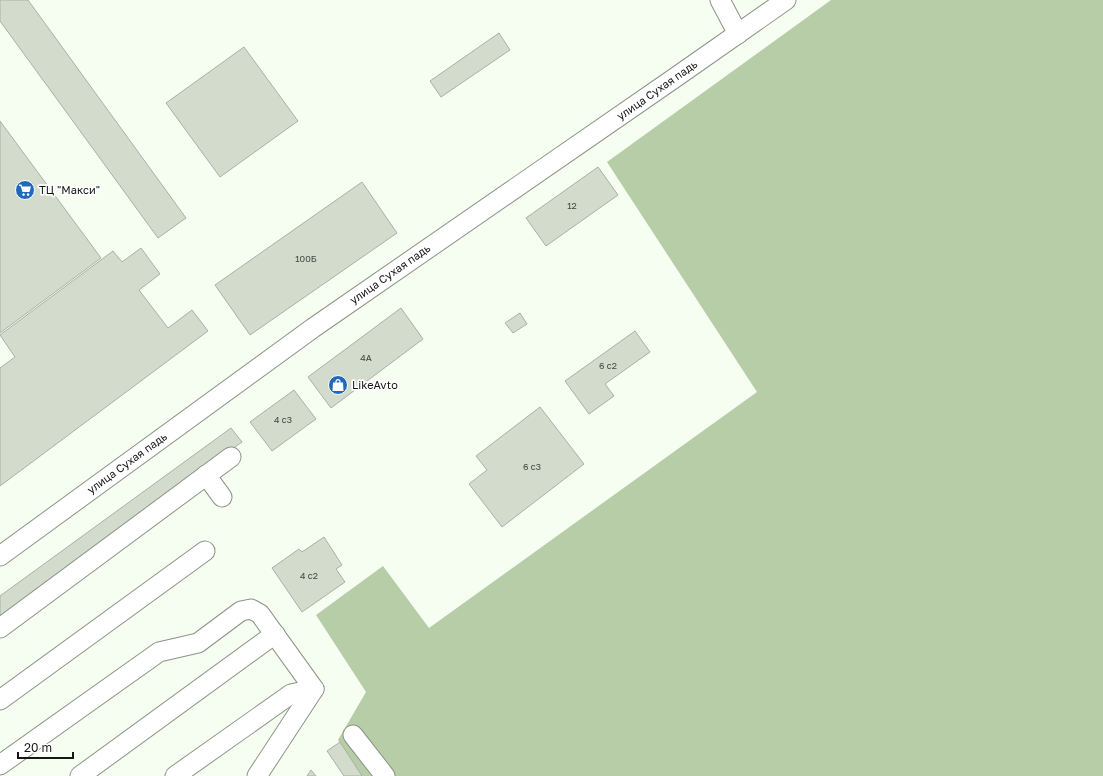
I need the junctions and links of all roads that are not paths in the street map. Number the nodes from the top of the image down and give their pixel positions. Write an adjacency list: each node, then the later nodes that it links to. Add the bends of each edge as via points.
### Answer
1 (720, 0): 3 (street)
2 (786, 0): 3 (street, улица Сухая падь)
3 (738, 34): 8 (street, улица Сухая падь, via 313,328)
4 (231, 457): 5 (street)
5 (206, 475): 6 (street); 9 (street)
6 (222, 497)
7 (206, 551): 12 (street)
8 (0, 556)
9 (0, 628)
10 (274, 634): 11 (street); 14 (street, via 260,614 251,609 241,611 198,643 159,652); 15 (street)
11 (314, 689): 16 (street, via 291,694); 17 (street)
12 (0, 700)
13 (353, 735): 18 (street)
14 (0, 765)
15 (80, 776)
16 (175, 776)
17 (257, 776)
18 (385, 776)

